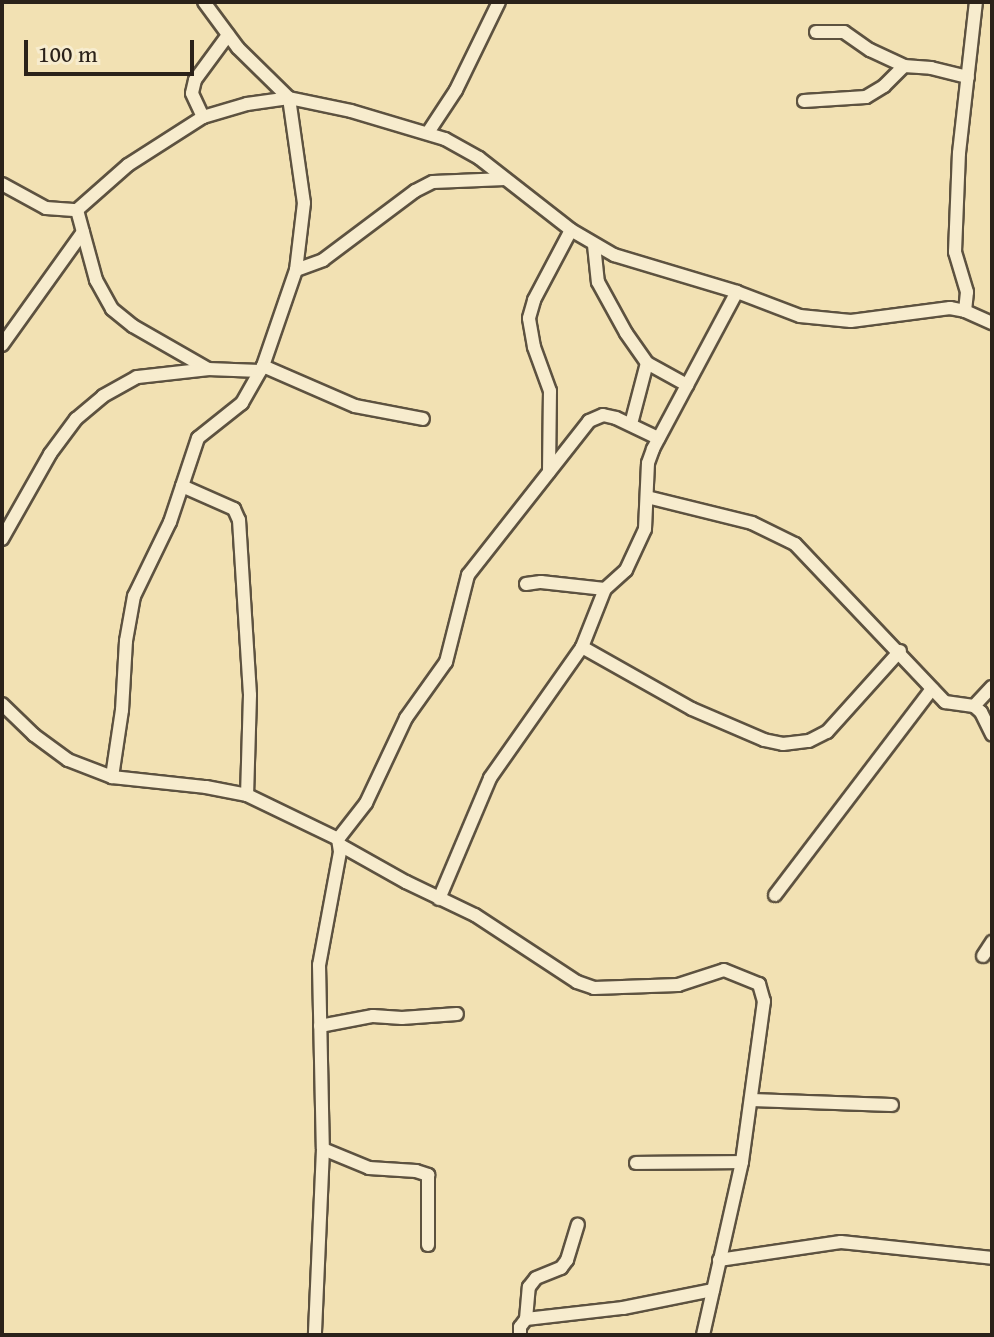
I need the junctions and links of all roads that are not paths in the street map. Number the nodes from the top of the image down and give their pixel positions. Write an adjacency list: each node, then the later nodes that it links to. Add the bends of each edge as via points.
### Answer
1 (204, 2): 5 (street)
2 (499, 2): 11 (street, via 456,90)
3 (976, 2): 7 (street)
4 (816, 32): 6 (street, via 844,32)
5 (228, 35): 8 (street); 10 (street, via 195,80 192,93)
6 (904, 66): 7 (street); 9 (street, via 866,97)
7 (968, 77): 20 (street, via 955,252 967,292)
8 (289, 98): 10 (street); 11 (street); 18 (street, via 304,203)
9 (804, 101)
10 (203, 117): 14 (street, via 128,165)
11 (429, 131): 12 (street)
12 (507, 179): 15 (street); 18 (street, via 433,182 323,260)
13 (2, 184): 14 (street, via 46,208)
14 (77, 210): 16 (street)
15 (571, 230): 17 (street); 30 (street, via 529,318 550,391)
16 (83, 232): 22 (street); 25 (street, via 96,280 112,309 161,346)
17 (594, 245): 19 (street, via 635,263); 23 (street, via 598,282)
18 (296, 270): 24 (street)
19 (737, 292): 20 (street, via 800,316 836,320); 26 (street)
20 (965, 311): 21 (street)
21 (992, 323)
22 (2, 345)
23 (647, 363): 26 (street); 28 (street)
24 (262, 368): 25 (street); 27 (street, via 355,406); 31 (street, via 242,403 198,438)
25 (208, 369): 33 (street, via 137,377 103,396 76,419 50,454)
26 (687, 385): 29 (street)
27 (423, 419)
28 (631, 424): 29 (street); 30 (street, via 596,416)
29 (658, 438): 32 (street, via 648,463)
30 (549, 472): 45 (street, via 468,575 446,662 406,718 366,803)
31 (182, 486): 43 (street, via 134,596); 44 (street, via 234,509 239,520 249,664)
32 (647, 497): 35 (street, via 645,529 632,560); 37 (street, via 752,523 795,544)
33 (2, 539)
34 (526, 584): 35 (street)
35 (605, 589): 36 (street)
36 (582, 647): 37 (street, via 692,709 783,744 827,732); 47 (street, via 490,778)
37 (900, 651): 39 (street)
38 (992, 687): 41 (street)
39 (932, 689): 41 (street, via 945,702); 46 (street)
40 (2, 704): 43 (street, via 68,760)
41 (974, 706): 42 (street)
42 (992, 735)
43 (112, 777): 44 (street)
44 (247, 795): 45 (street)
45 (339, 842): 47 (street); 51 (street, via 319,965)
46 (775, 895)
47 (439, 899): 52 (street, via 475,915 594,988 678,985 724,970 759,984 764,1001)
48 (992, 942): 49 (street)
49 (983, 956)
50 (457, 1014): 51 (street, via 373,1016)
51 (320, 1026): 54 (street)
52 (751, 1100): 53 (street); 55 (street)
53 (892, 1105)
54 (323, 1149): 58 (street, via 369,1168 428,1175); 63 (street)
55 (742, 1162): 56 (street); 60 (street)
56 (636, 1163)
57 (578, 1225): 62 (street, via 561,1268 536,1278 529,1287)
58 (428, 1245)
59 (992, 1258): 60 (street, via 841,1242)
60 (719, 1260): 61 (street)
61 (713, 1290): 62 (street); 65 (street)
62 (526, 1319): 64 (street)
63 (315, 1335)
64 (520, 1335)
65 (703, 1335)

